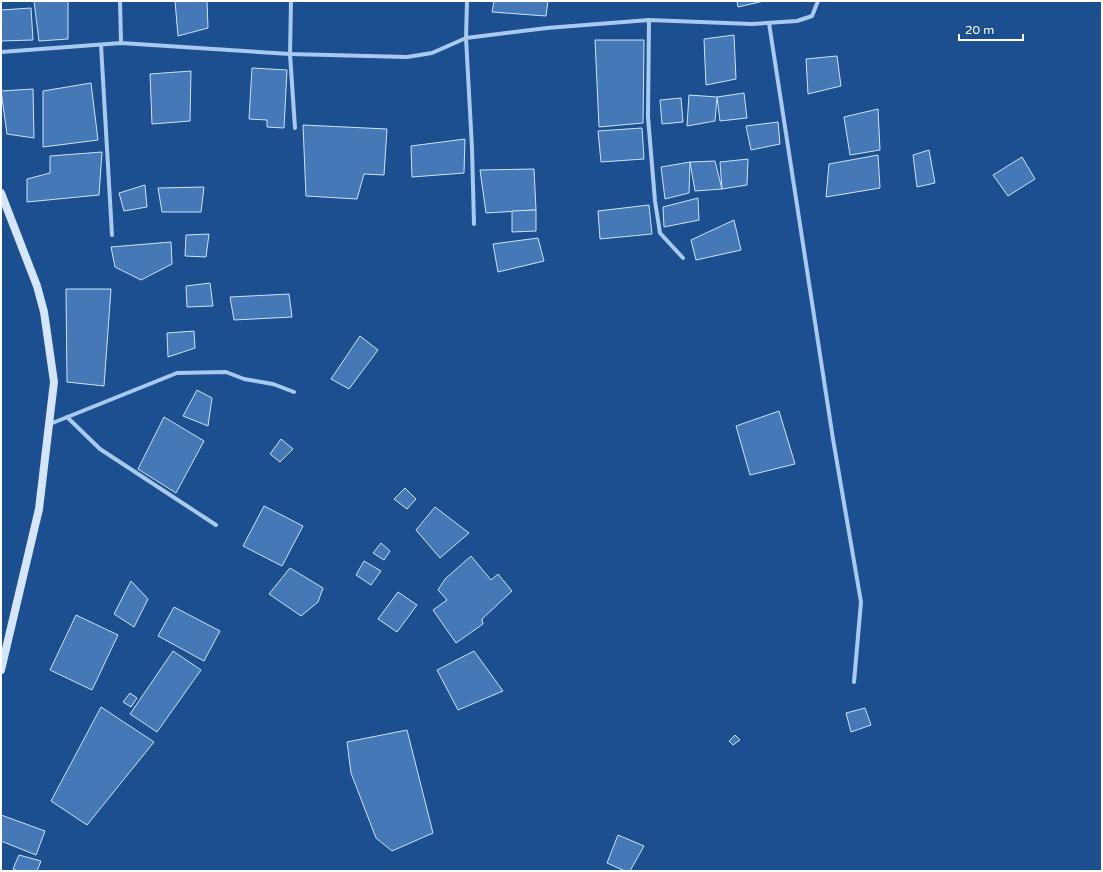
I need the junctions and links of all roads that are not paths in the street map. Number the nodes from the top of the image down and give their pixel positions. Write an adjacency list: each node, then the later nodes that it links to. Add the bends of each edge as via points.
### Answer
1 (120, 1): 8 (street)
2 (291, 1): 11 (street)
3 (467, 1): 7 (street)
4 (818, 1): 6 (street, via 812,16 797,21)
5 (650, 20): 6 (street); 7 (street, via 547,28); 16 (street, via 648,117 657,214 660,233)
6 (769, 23): 22 (street, via 861,602)
7 (466, 38): 11 (street, via 432,53 407,57); 14 (street)
8 (121, 44): 9 (street); 11 (street)
9 (101, 45): 10 (street); 15 (street)
10 (1, 52)
11 (290, 54): 12 (street)
12 (295, 128)
13 (1, 193): 19 (main road, via 37,286 44,312 54,382)
14 (474, 224)
15 (112, 235)
16 (683, 258)
17 (294, 392): 18 (street, via 226,372 177,373)
18 (67, 417): 19 (street); 20 (street, via 100,449)
19 (49, 424): 21 (main road, via 39,509)
20 (216, 525)
21 (1, 670)
22 (854, 682)

